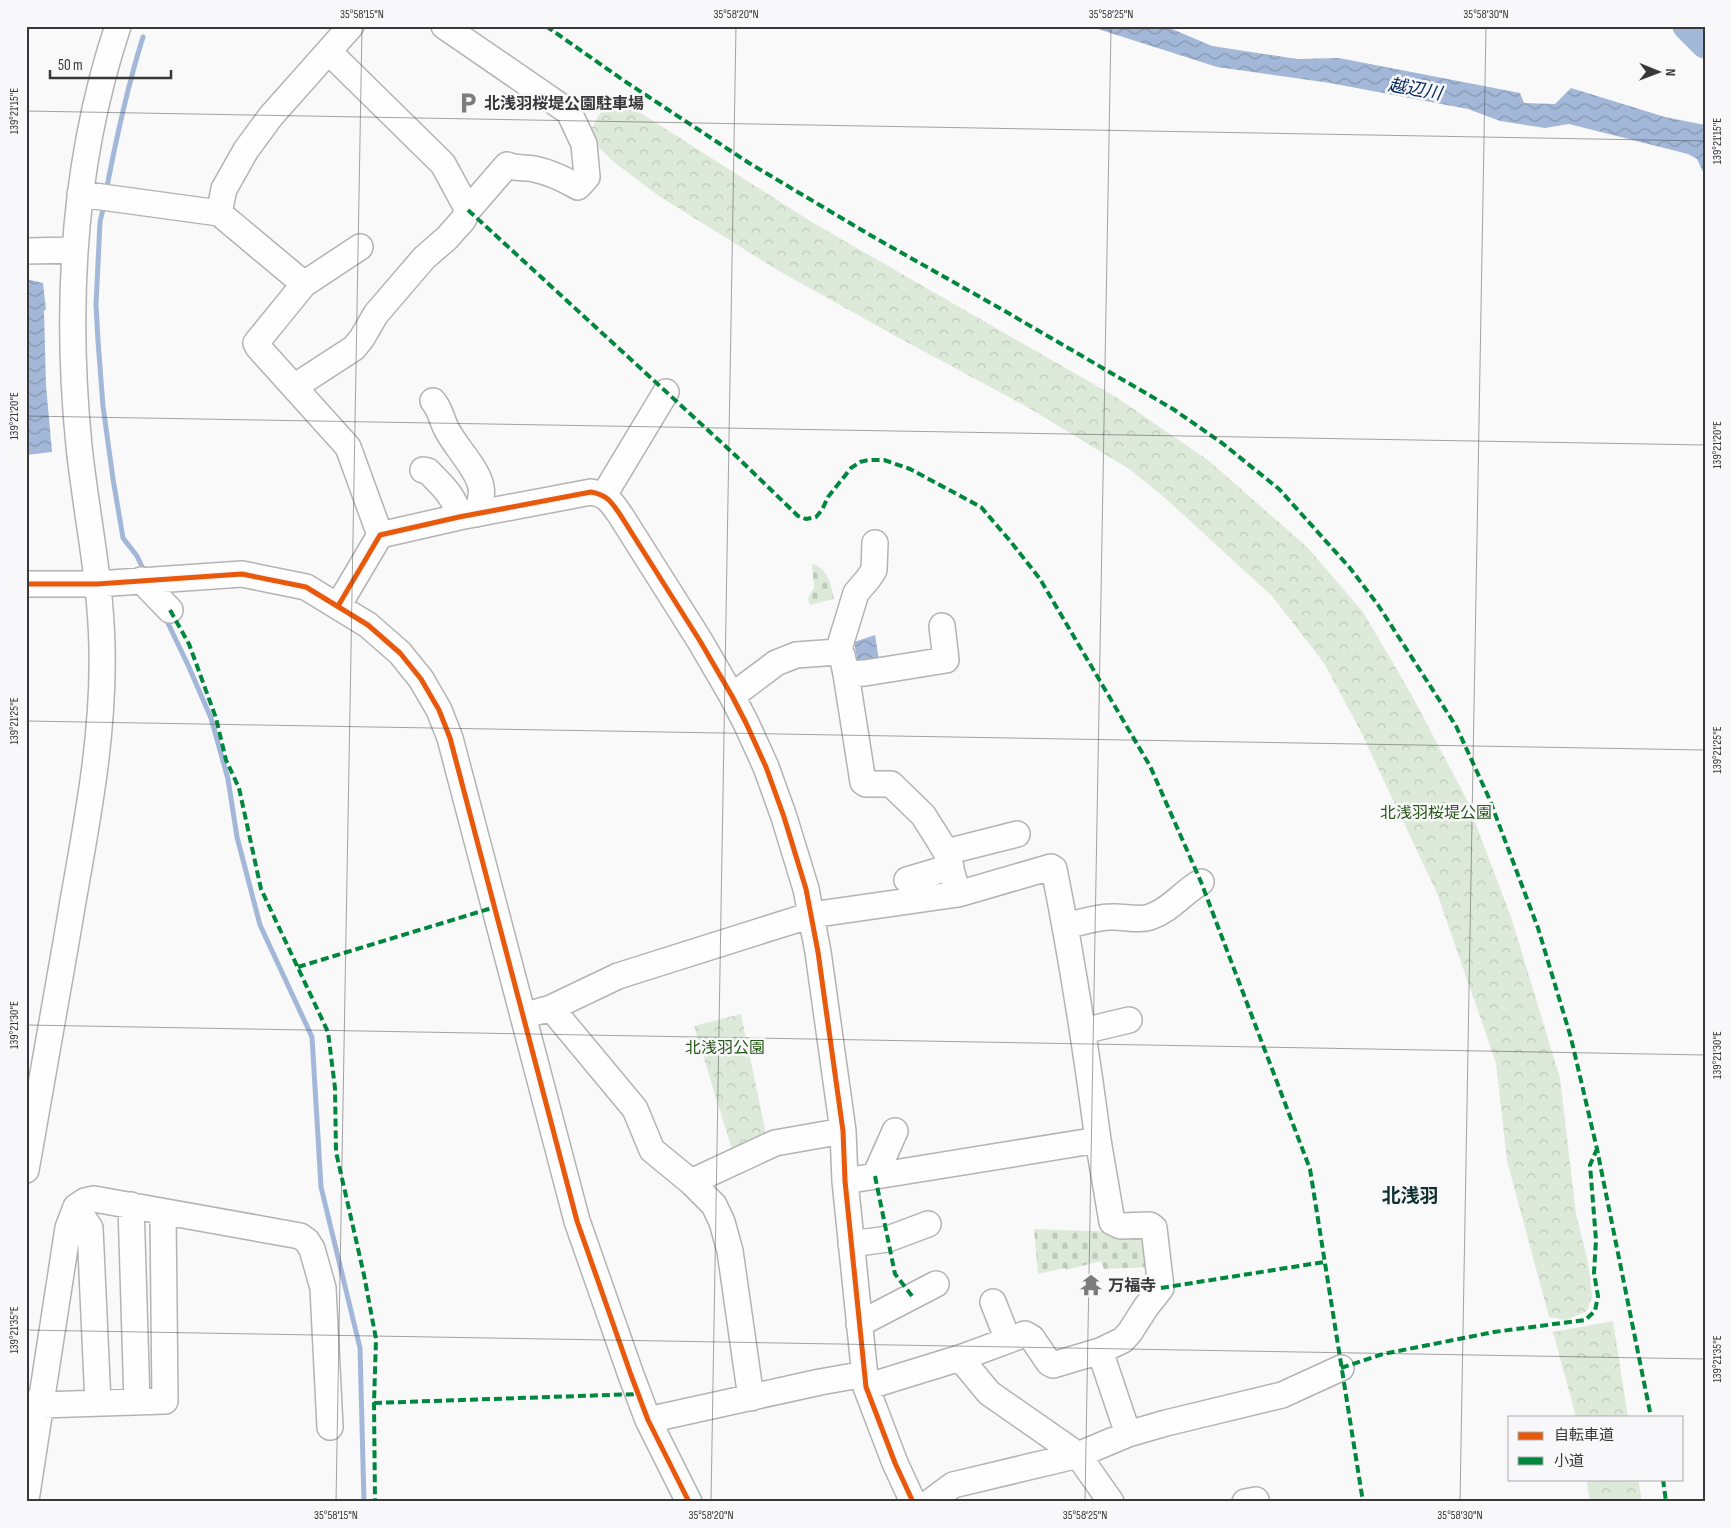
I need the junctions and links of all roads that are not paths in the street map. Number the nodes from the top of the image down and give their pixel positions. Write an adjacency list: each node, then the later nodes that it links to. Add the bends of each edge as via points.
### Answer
1 (118, 26): 5 (street, via 95,113)
2 (351, 26): 4 (street)
3 (444, 26): 6 (street, via 570,112 584,144 588,177 578,187 560,177 507,165)
4 (329, 52): 6 (street, via 442,164); 7 (street, via 271,116 246,150 224,189)
5 (80, 194): 7 (street); 9 (street)
6 (468, 210): 12 (street, via 463,220 424,258 376,314 354,348)
7 (219, 213): 11 (street)
8 (360, 247): 11 (street)
9 (76, 250): 10 (street); 22 (street, via 72,310 74,371)
10 (26, 251)
11 (304, 284): 12 (street, via 256,343)
12 (294, 387): 18 (street, via 348,447)
13 (666, 392): 16 (street)
14 (433, 401): 17 (street, via 481,486 482,497)
15 (423, 470): 17 (street, via 428,470)
16 (604, 495): 17 (street, via 591,492 575,494); 27 (street, via 622,516)
17 (467, 515): 18 (street)
18 (380, 535): 23 (street)
19 (875, 543): 26 (street, via 874,570 856,593)
20 (141, 580): 22 (street); 23 (street, via 242,574 306,587); 24 (street)
21 (26, 584): 22 (street)
22 (97, 584): 42 (street, via 102,646 101,721 84,842)
23 (338, 606): 36 (street, via 368,625 400,652 439,710 452,747)
24 (170, 610)
25 (942, 626): 26 (street, via 946,660)
26 (842, 663): 27 (street, via 796,655 776,664); 29 (street, via 863,782 891,784 898,790 922,815)
27 (732, 696): 33 (street, via 766,767)
28 (1017, 834): 29 (street)
29 (948, 860): 30 (street); 32 (street)
30 (906, 880)
31 (1201, 882): 34 (street, via 1164,911 1148,918 1110,917)
32 (958, 894): 33 (street); 34 (street, via 1051,867)
33 (811, 915): 35 (street, via 618,976); 39 (street)
34 (1066, 926): 38 (street)
35 (551, 1008): 36 (street); 45 (street, via 635,1109 652,1150)
36 (523, 1016): 63 (street, via 576,1222)
37 (1129, 1020): 38 (street)
38 (1083, 1031): 41 (street)
39 (843, 1131): 44 (street); 45 (street, via 775,1143)
40 (895, 1131): 43 (street)
41 (1098, 1140): 43 (street); 55 (street, via 1112,1222 1121,1226 1150,1225 1154,1228 1161,1288 1123,1340)
42 (26, 1170)
43 (875, 1176): 44 (street)
44 (845, 1181): 50 (street)
45 (691, 1182): 59 (street, via 714,1205 722,1222 730,1251)
46 (131, 1205): 47 (street, via 94,1199); 48 (street); 60 (street)
47 (76, 1207): 61 (street, via 90,1228); 62 (street, via 68,1228)
48 (162, 1212): 60 (street, via 165,1401); 64 (street, via 300,1236 307,1241 323,1288)
49 (928, 1224): 50 (street, via 888,1239)
50 (851, 1244): 53 (street)
51 (936, 1284): 53 (street)
52 (992, 1302): 54 (street)
53 (859, 1324): 58 (street)
54 (1008, 1340): 55 (street, via 1025,1334 1054,1365); 56 (street)
55 (1100, 1351): 65 (street)
56 (960, 1358): 58 (street); 66 (street, via 989,1393)
57 (1341, 1368): 65 (street, via 1282,1395)
58 (866, 1380): 59 (street); 69 (street, via 895,1464)
59 (751, 1398): 63 (street)
60 (136, 1402): 61 (street)
61 (98, 1403): 62 (street)
62 (34, 1404): 67 (street)
63 (648, 1420): 68 (street)
64 (330, 1428)
65 (1128, 1434): 66 (street)
66 (1078, 1455): 70 (street, via 953,1485); 71 (street)
67 (26, 1500)
68 (689, 1502)
69 (913, 1502)
70 (930, 1502)
71 (1112, 1502)

